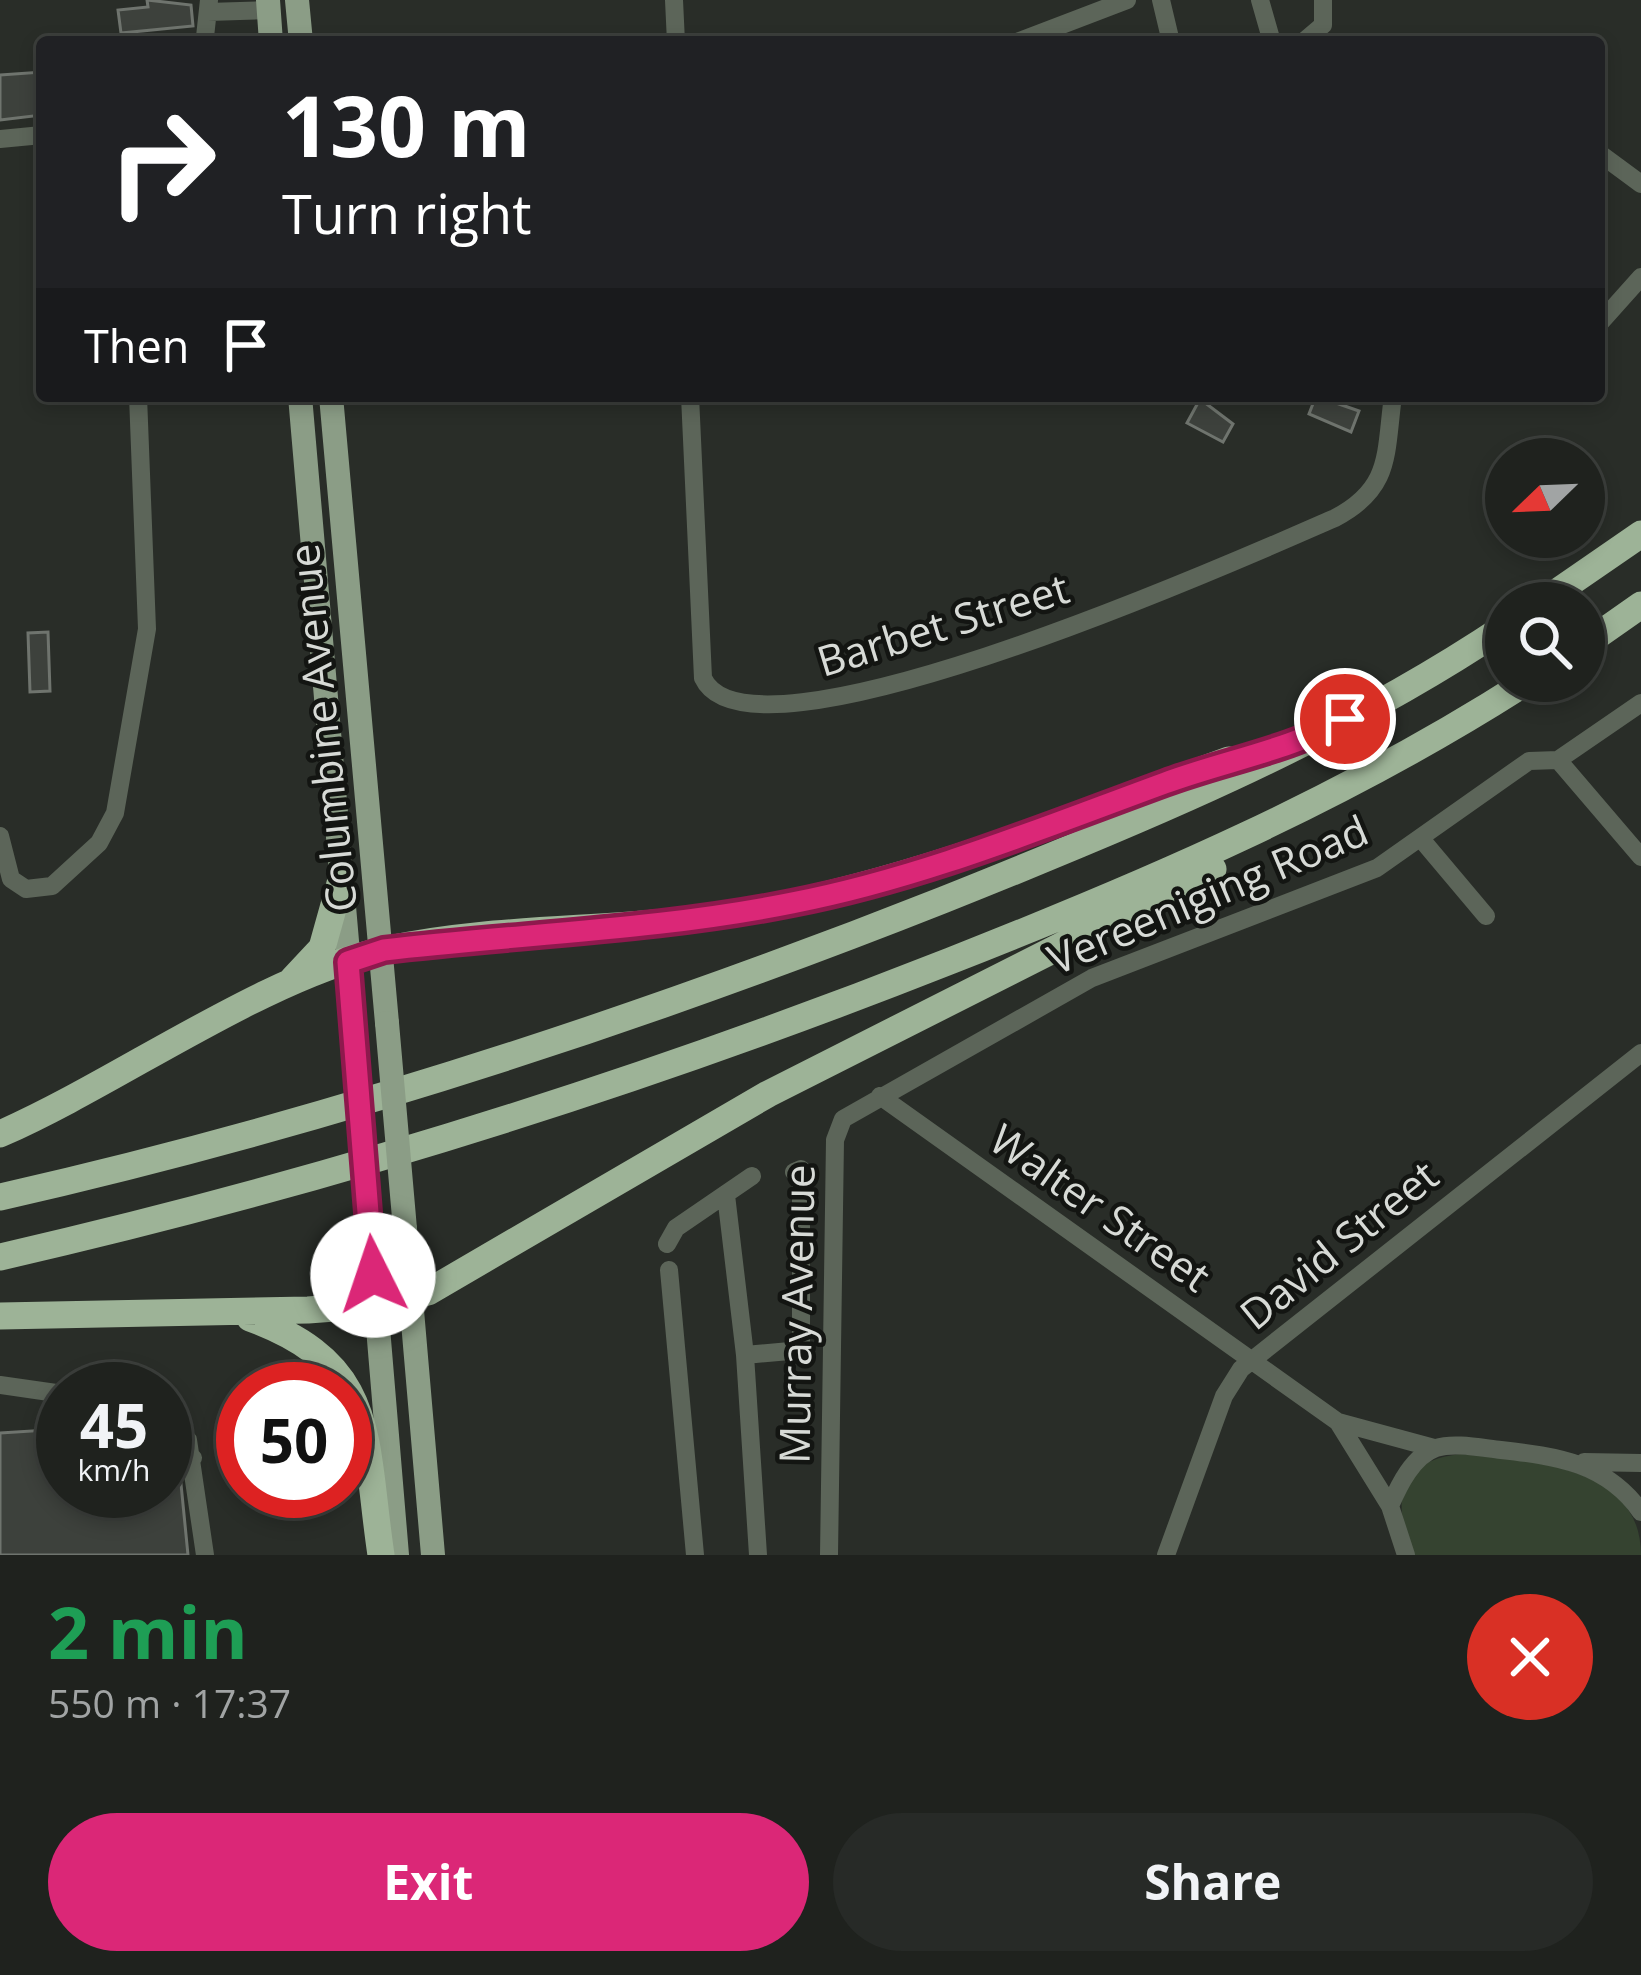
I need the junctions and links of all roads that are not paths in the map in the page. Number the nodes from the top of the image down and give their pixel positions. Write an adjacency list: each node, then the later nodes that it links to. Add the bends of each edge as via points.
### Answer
1 (298, 0): 11 (main road)
2 (674, 0): 12 (street)
3 (1127, 0): 13 (street)
4 (1161, 0): 14 (street)
5 (1260, 0): 15 (street)
6 (1323, 0): 16 (street, via 1323,25)
7 (268, 5): 8 (street); 10 (main road)
8 (208, 6): 9 (street)
9 (204, 36)
10 (271, 36)
11 (301, 36)
12 (676, 36)
13 (1033, 36)
14 (1170, 36)
15 (1270, 36)
16 (1310, 36)
17 (36, 136): 18 (street)
18 (0, 139)
19 (1605, 157): 20 (street)
20 (1641, 184)
21 (1641, 277): 22 (street)
22 (1605, 316)
23 (138, 402): 37 (street, via 147,629 116,813 98,843 42,889 11,879)
24 (301, 402): 41 (main road, Columbine Avenue)
25 (332, 402): 43 (main road, Columbine Avenue)
26 (690, 402): 27 (street, Barbet Street, via 703,678 730,703 786,705 918,679 1335,518 1379,483)
27 (1392, 402)
28 (1641, 534): 29 (highway)
29 (1571, 582)
30 (1641, 605): 31 (highway)
31 (1605, 630)
32 (1485, 638): 35 (highway)
33 (1495, 702): 38 (highway)
34 (1641, 703): 36 (street, Vereeniging Road)
35 (1309, 740): 43 (highway, via 1230,759 949,861 797,902); 52 (highway, via 1034,863 689,996 226,1141)
36 (1558, 760): 39 (street, Vereeniging Road, via 1528,761); 40 (street)
37 (0, 836)
38 (1251, 837): 54 (highway, via 884,988 548,1107); 56 (highway, via 1167,896 768,1094)
39 (1422, 841): 42 (street); 47 (street, Vereeniging Road, via 1377,868 1092,978)
40 (1641, 857)
41 (341, 880): 44 (main road, Columbine Avenue); 45 (highway, via 322,948)
42 (1486, 916)
43 (384, 950): 44 (highway); 56 (main road, Columbine Avenue, bridge)
44 (348, 962): 45 (highway); 57 (main road, Columbine Avenue, bridge)
45 (281, 990): 48 (highway)
46 (1641, 1053): 61 (street, David Street)
47 (880, 1096): 61 (street, Walter Street); 78 (street, Murray Avenue, via 846,1115 835,1140)
48 (0, 1134)
49 (794, 1172): 60 (street, via 801,1169 801,1350)
50 (752, 1175): 51 (street)
51 (726, 1195): 53 (street, via 676,1228); 60 (street)
52 (0, 1196)
53 (667, 1244)
54 (0, 1257)
55 (669, 1270): 76 (street)
56 (410, 1297): 57 (highway); 75 (main road, Columbine Avenue)
57 (375, 1305): 58 (highway); 74 (main road, Columbine Avenue)
58 (235, 1310): 59 (highway); 73 (highway, via 314,1346 346,1382)
59 (0, 1316)
60 (745, 1354): 77 (street)
61 (1253, 1360): 64 (street, Walter Street); 79 (street, David Street, via 1224,1396)
62 (0, 1385): 63 (street)
63 (36, 1390)
64 (1338, 1421): 65 (street, Walter Street); 70 (street, Walter Street)
65 (1434, 1448): 68 (street, Walter Street); 70 (street, via 1412,1467)
66 (192, 1454): 67 (street)
67 (193, 1458): 72 (street)
68 (1579, 1462): 69 (street); 71 (street, Walter Street)
69 (1641, 1462)
70 (1390, 1506): 80 (street, Walter Street)
71 (1640, 1508)
72 (205, 1555)
73 (381, 1555)
74 (397, 1555)
75 (433, 1555)
76 (695, 1555)
77 (758, 1555)
78 (829, 1555)
79 (1166, 1555)
80 (1406, 1555)

